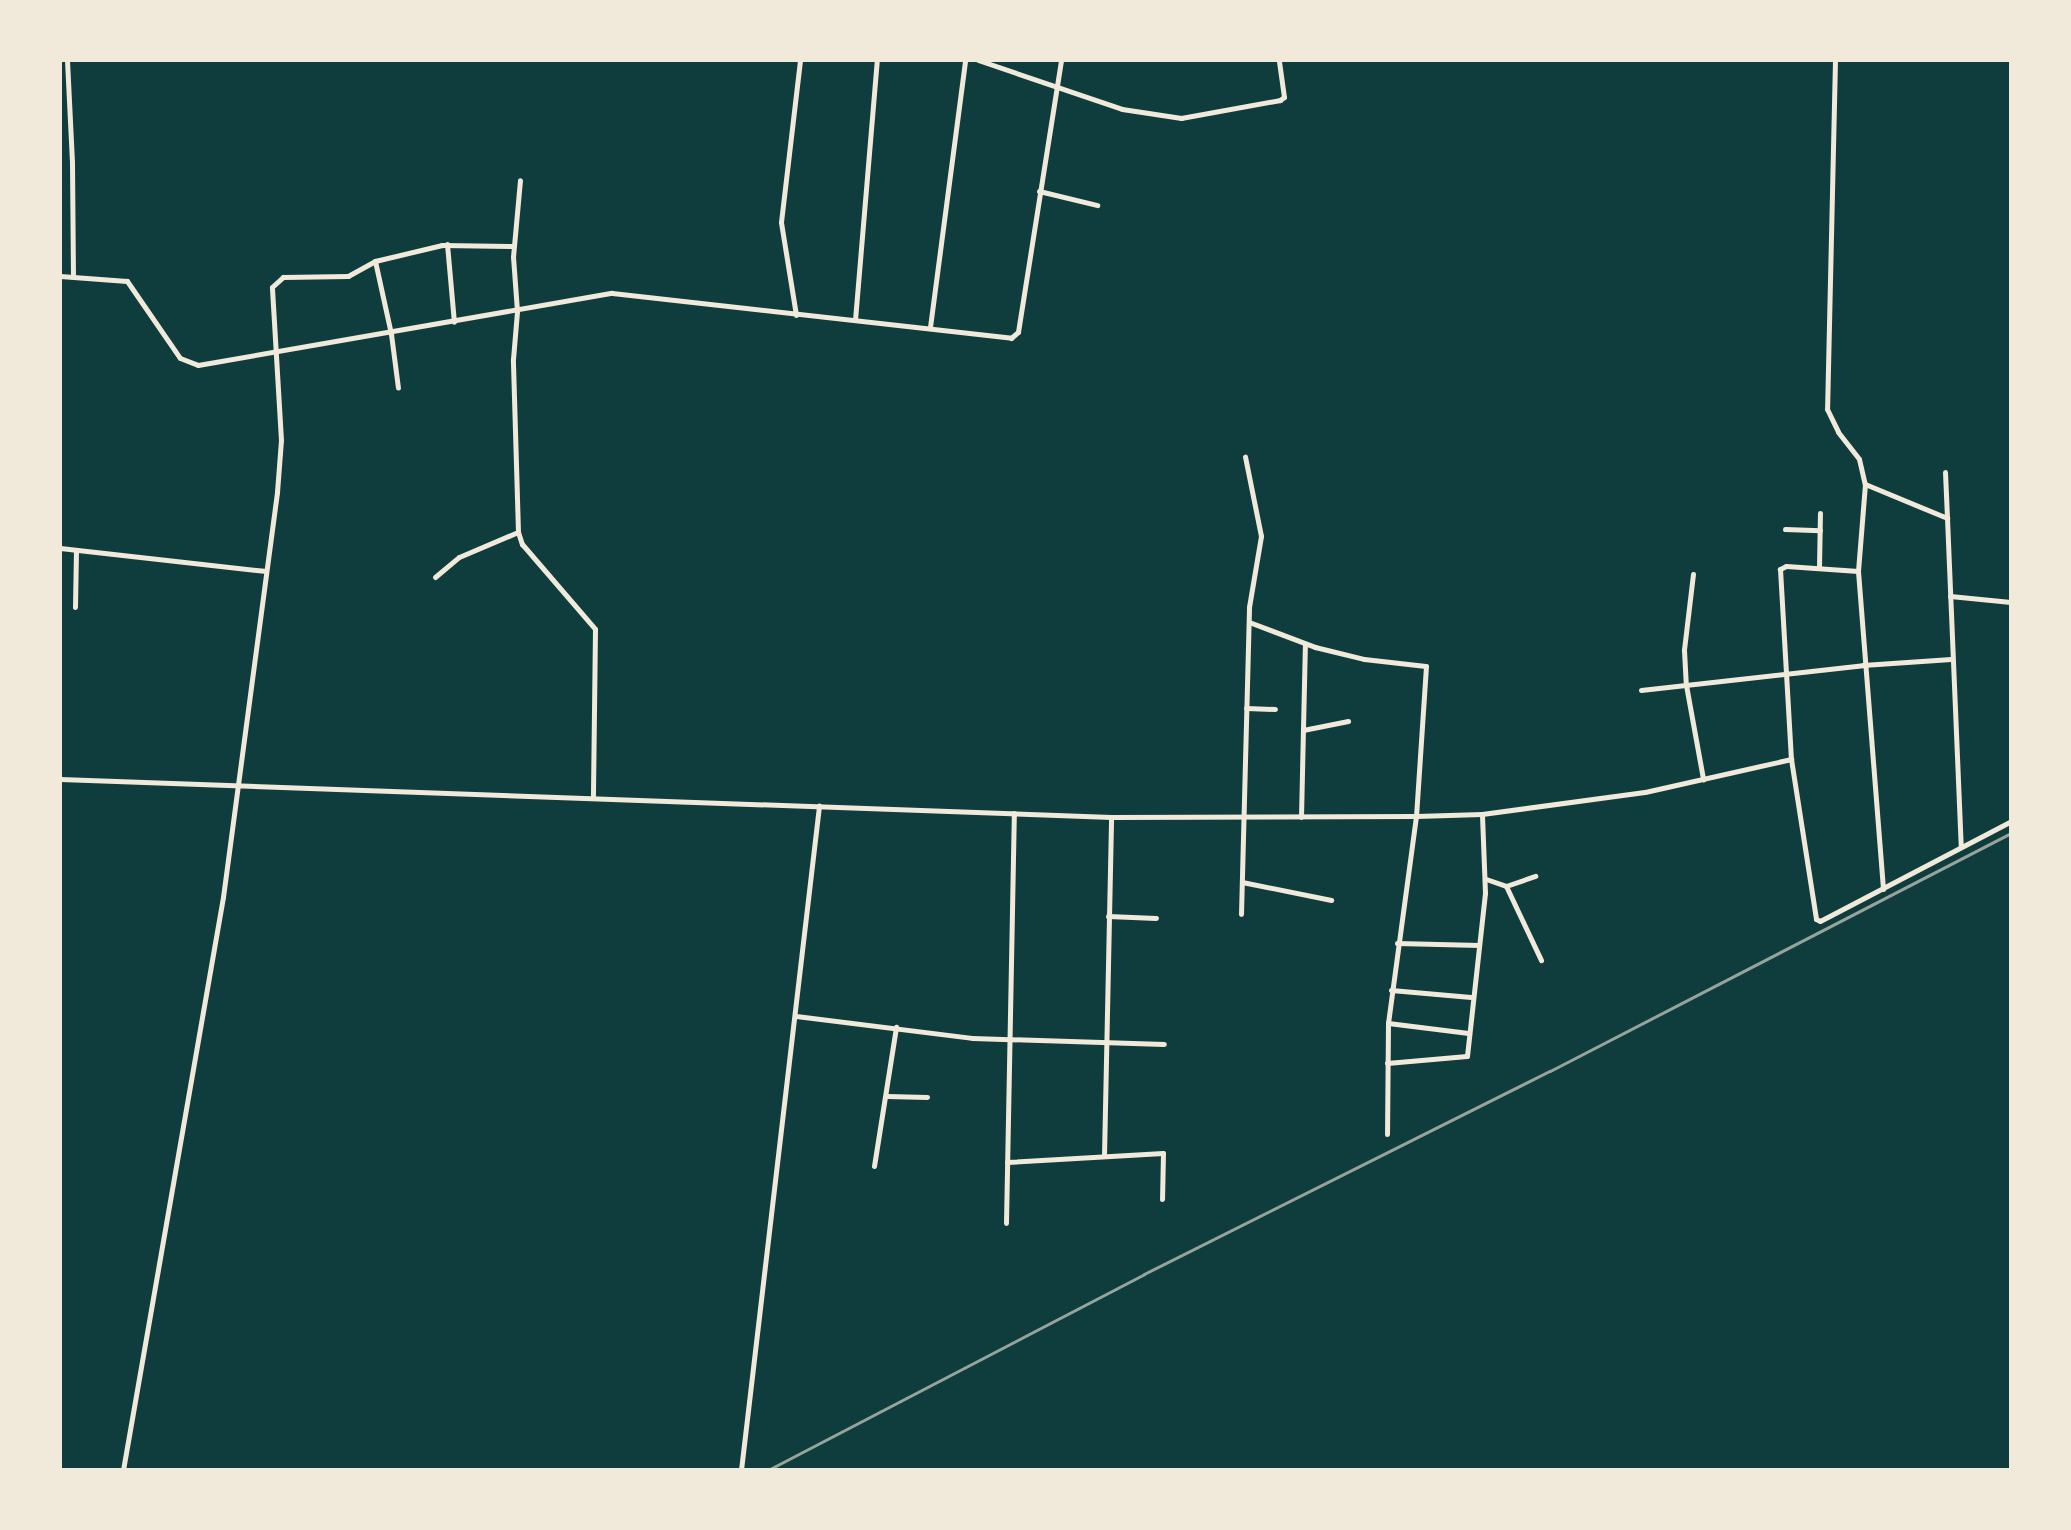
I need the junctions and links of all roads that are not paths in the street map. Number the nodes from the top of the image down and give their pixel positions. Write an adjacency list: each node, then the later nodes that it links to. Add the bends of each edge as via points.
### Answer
1 (67, 60): 16 (street)
2 (800, 60): 19 (street, via 781,222)
3 (877, 60): 20 (street)
4 (965, 60): 22 (street)
5 (978, 60): 9 (street)
6 (1061, 60): 9 (street)
7 (1279, 60): 9 (street, via 1284,97 1280,100 1181,118 1122,109)
8 (1835, 60): 28 (street, via 1826,398 1830,420 1859,459)
9 (1059, 85): 11 (street)
10 (520, 180): 14 (street)
11 (1039, 191): 12 (street); 22 (street, via 1015,337)
12 (1097, 205)
13 (447, 244): 14 (street); 15 (street); 21 (street)
14 (513, 246): 18 (street)
15 (375, 261): 23 (street); 24 (street, via 348,276 283,277 275,282)
16 (73, 275): 17 (street); 24 (street, via 127,281 177,354 192,364)
17 (60, 276)
18 (517, 311): 19 (street, via 612,293); 21 (street); 33 (street, via 513,359)
19 (796, 315): 20 (street)
20 (855, 320): 22 (street)
21 (454, 322): 23 (street)
22 (930, 327)
23 (391, 334): 24 (street); 25 (street)
24 (277, 352): 37 (street, via 280,464)
25 (398, 388)
26 (1245, 457): 44 (street, via 1261,536)
27 (1945, 472): 30 (street)
28 (1865, 484): 30 (street); 38 (street)
29 (1820, 513): 32 (street)
30 (1947, 518): 41 (street)
31 (1785, 529): 32 (street)
32 (1820, 530): 36 (street)
33 (518, 532): 40 (street, via 459,557); 59 (street, via 522,544 595,629)
34 (60, 548): 35 (street)
35 (76, 550): 37 (street); 43 (street)
36 (1819, 568): 38 (street); 48 (street, via 1782,567)
37 (264, 571): 58 (street)
38 (1858, 573): 47 (street)
39 (1693, 574): 49 (street, via 1684,638)
40 (435, 577)
41 (1950, 596): 42 (street); 46 (street)
42 (2011, 602)
43 (75, 607)
44 (1249, 622): 45 (street); 51 (street)
45 (1305, 644): 54 (street); 63 (street, via 1364,659 1426,666)
46 (1951, 659): 47 (street); 68 (street)
47 (1863, 665): 48 (street); 73 (street)
48 (1786, 674): 49 (street); 55 (street)
49 (1686, 685): 50 (street); 57 (street)
50 (1641, 690)
51 (1246, 708): 52 (street); 65 (street)
52 (1275, 709)
53 (1348, 721): 54 (street)
54 (1303, 730): 66 (street)
55 (1791, 759): 57 (street); 73 (street, via 1816,919)
56 (60, 779): 58 (street)
57 (1703, 779): 62 (street)
58 (237, 783): 59 (street); 99 (street, via 223,897)
59 (593, 798): 60 (street)
60 (819, 806): 61 (street); 83 (street)
61 (1014, 813): 64 (street); 87 (street)
62 (1482, 814): 63 (street); 70 (street)
63 (1416, 816): 66 (street); 78 (street)
64 (1111, 817): 65 (street); 76 (street)
65 (1244, 817): 66 (street); 71 (street)
66 (1301, 817)
67 (2011, 821): 68 (street)
68 (1961, 847): 73 (street)
69 (1535, 876): 72 (street)
70 (1486, 879): 72 (street); 79 (street)
71 (1242, 882): 74 (street); 75 (street)
72 (1506, 886): 80 (street)
73 (1883, 889)
74 (1331, 900)
75 (1241, 914)
76 (1108, 916): 77 (street); 88 (street)
77 (1156, 918)
78 (1397, 943): 79 (street); 81 (street)
79 (1479, 945): 82 (street)
80 (1541, 960)
81 (1391, 990): 82 (street); 84 (street)
82 (1471, 997): 86 (street)
83 (796, 1016): 85 (street); 100 (street)
84 (1388, 1023): 86 (street); 90 (street)
85 (896, 1027): 87 (street, via 972,1038); 91 (street)
86 (1468, 1033): 90 (street, via 1465,1058)
87 (1007, 1036): 88 (street); 95 (street)
88 (1105, 1040): 89 (street); 94 (street)
89 (1164, 1044)
90 (1387, 1063): 93 (street)
91 (887, 1096): 92 (street); 96 (street)
92 (927, 1097)
93 (1387, 1134)
94 (1104, 1156): 95 (street); 97 (street, via 1163,1153)
95 (1007, 1162): 98 (street)
96 (874, 1166)
97 (1162, 1199)
98 (1006, 1223)
99 (123, 1470)
100 (741, 1470)

